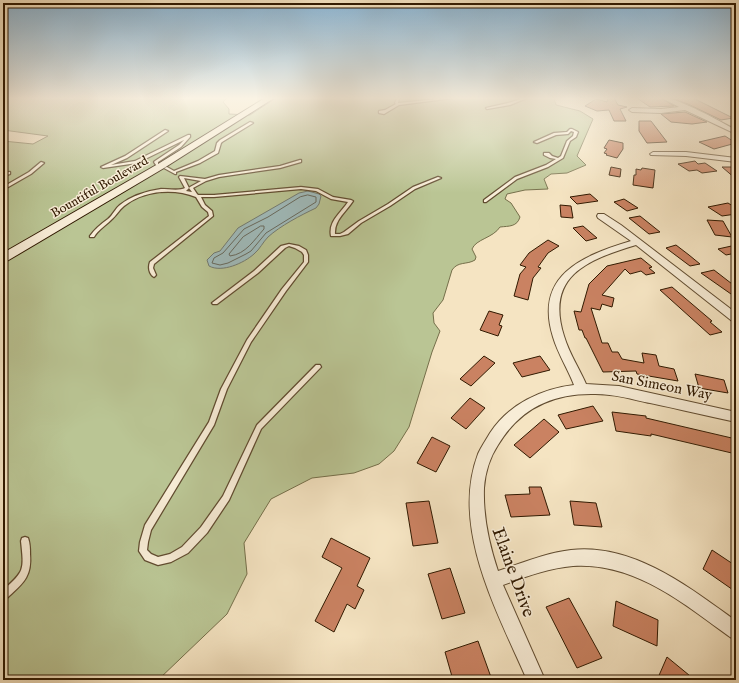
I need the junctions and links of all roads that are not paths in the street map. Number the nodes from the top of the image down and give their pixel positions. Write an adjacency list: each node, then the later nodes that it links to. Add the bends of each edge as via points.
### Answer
1 (219, 130): 27 (main road, Bountiful Boulevard)
2 (240, 130): 13 (lane, via 219,143 217,152)
3 (166, 131): 11 (lane, via 126,157 103,167 136,162 189,136 180,146 157,161)
4 (536, 142): 7 (lane, via 555,134 575,131 575,136 569,141 564,155)
5 (653, 154): 8 (street, via 682,153)
6 (551, 157): 7 (lane)
7 (559, 159): 23 (lane, via 516,178)
8 (736, 160)
9 (300, 161): 18 (lane)
10 (42, 163): 20 (lane)
11 (157, 164)
12 (166, 168): 13 (lane)
13 (174, 172): 16 (lane)
14 (9, 173): 15 (lane)
15 (3, 175)
16 (181, 177): 18 (lane); 21 (lane, via 187,188)
17 (439, 178): 22 (lane, via 414,188 346,233 336,236 333,225 351,201 332,198 317,190 301,188 214,196)
18 (205, 180): 22 (lane, via 192,187 191,190)
19 (3, 184): 20 (lane)
20 (3, 189)
21 (181, 192): 22 (lane); 25 (lane, via 153,191 131,199)
22 (197, 195): 28 (lane, via 203,206 210,211 210,216 152,263)
23 (485, 201)
24 (601, 216): 26 (street)
25 (92, 236)
26 (637, 242): 30 (street); 32 (street, via 585,260 570,271 558,290 554,310 556,328)
27 (3, 258)
28 (154, 275)
29 (215, 303): 31 (lane, via 256,272 283,246 289,245 304,251 306,262 249,341 224,389 212,423 148,528 143,551 148,557 158,561 171,558 185,550 204,530 226,498 259,427)
30 (736, 318)
31 (318, 367)
32 (582, 389): 33 (street, San Simeon Way, via 622,392); 35 (street, Elaine Drive, via 549,395 519,410 495,434 486,450 478,478 477,527 483,553)
33 (736, 417)
34 (25, 541): 36 (lane, via 28,565 26,573)
35 (494, 580): 37 (street, via 573,558 617,562 666,582); 38 (street, Elaine Drive)
36 (3, 596)
37 (736, 630)
38 (536, 680)

